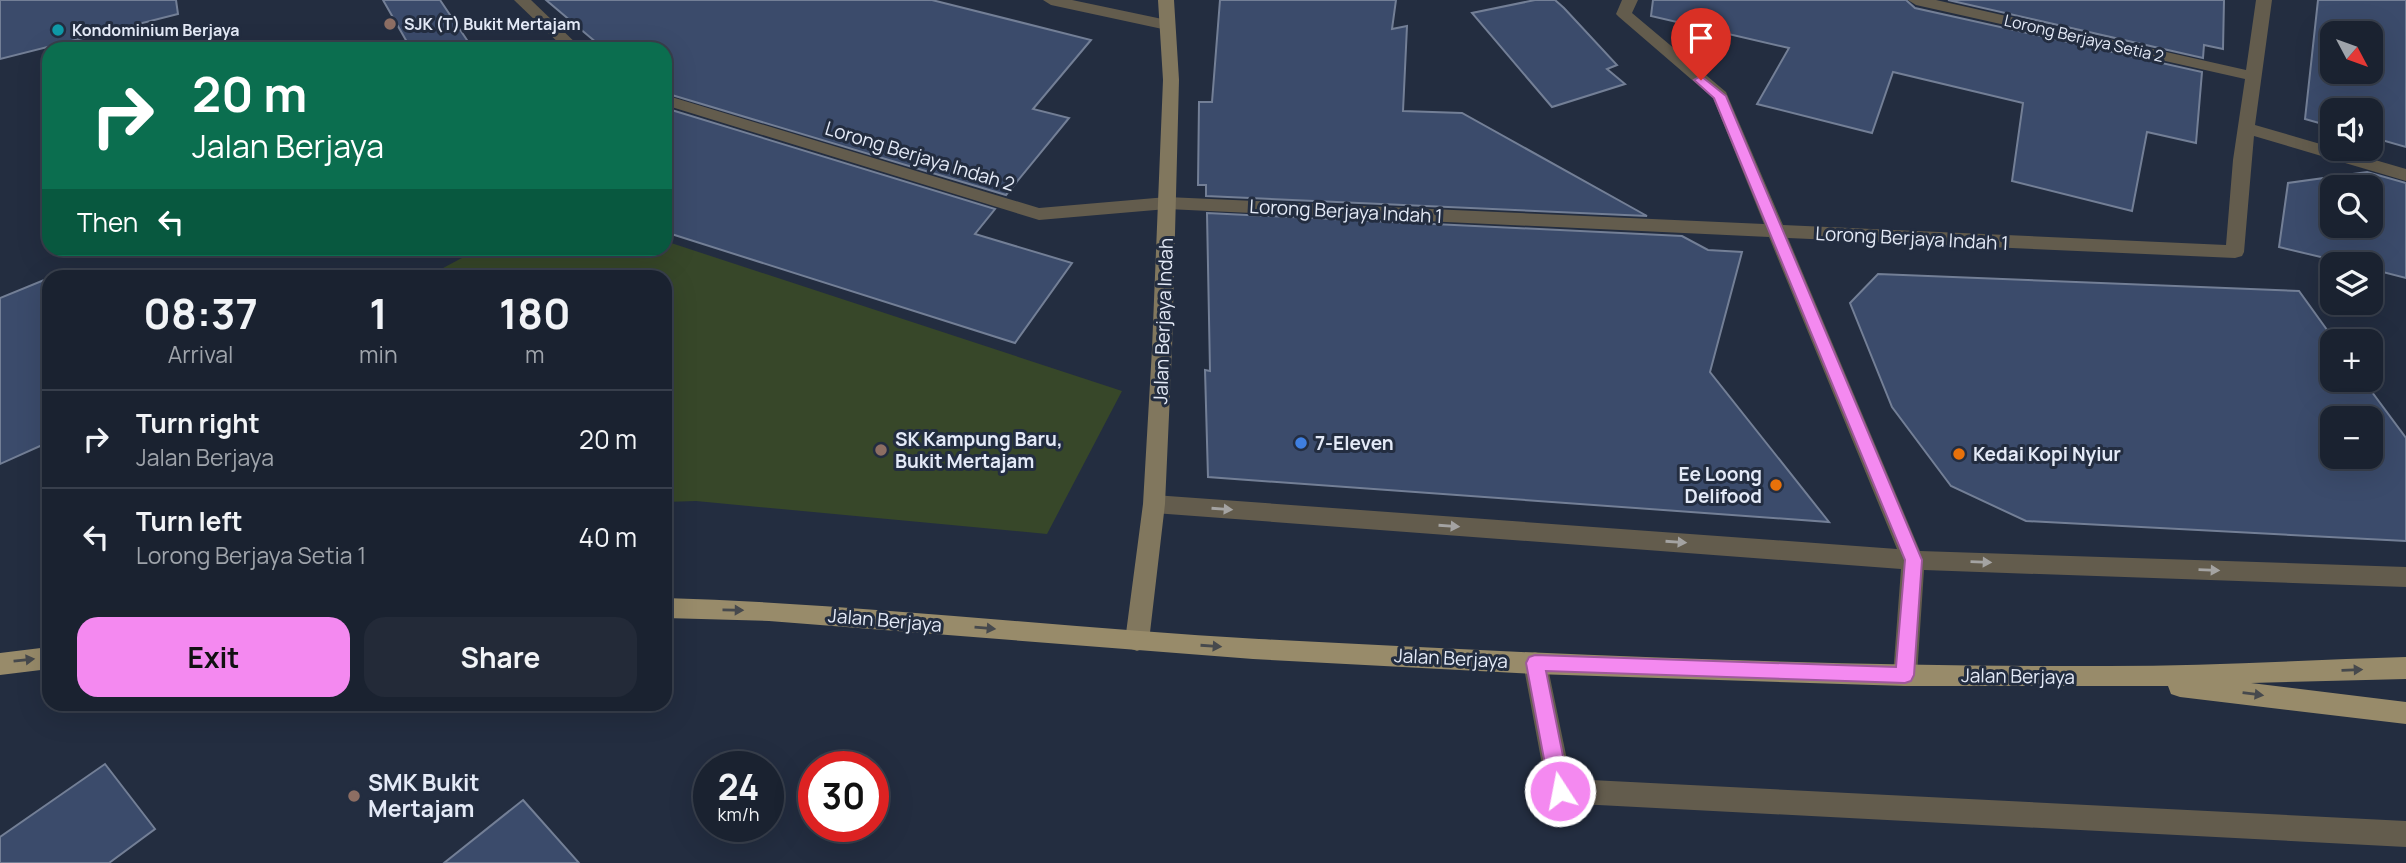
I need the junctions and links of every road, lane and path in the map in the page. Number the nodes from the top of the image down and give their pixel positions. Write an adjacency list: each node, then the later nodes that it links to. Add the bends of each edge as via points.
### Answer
1 (522, 0): 8 (street)
2 (1051, 0): 7 (street)
3 (1166, 0): 7 (street, Jalan Berjaya Indah)
4 (1630, 0): 14 (street, via 1624,14 1720,96)
5 (1916, 0): 9 (street, Lorong Berjaya Setia 2)
6 (2264, 0): 9 (street, Lorong Berjaya Indah 1)
7 (1167, 25): 13 (street, Jalan Berjaya Indah, via 1171,79)
8 (567, 42)
9 (2253, 76): 11 (street, Lorong Berjaya Indah 1)
10 (672, 102): 13 (street, Lorong Berjaya Indah 2, via 1039,214)
11 (2247, 128): 12 (street); 14 (street, Lorong Berjaya Indah 1, via 2235,252)
12 (2406, 175)
13 (1167, 203): 14 (street, Lorong Berjaya Indah 1); 15 (street, Jalan Berjaya Indah)
14 (1777, 232): 16 (street)
15 (1154, 504): 16 (street, one-way to 16); 19 (street, Jalan Berjaya Indah)
16 (1913, 560): 17 (street, one-way to 17); 24 (street)
17 (2406, 577)
18 (672, 608): 19 (main road, Jalan Berjaya, one-way to 19, via 769,611)
19 (1136, 640): 21 (main road, Jalan Berjaya, one-way to 21)
20 (42, 659): 22 (main road, one-way to 20)
21 (1535, 663): 24 (main road, Jalan Berjaya); 27 (street, via 1560,791)
22 (0, 664)
23 (2406, 668): 25 (main road, Jalan Berjaya, one-way to 23)
24 (1905, 675): 25 (main road, Jalan Berjaya)
25 (2112, 677): 26 (main road, one-way to 26)
26 (2406, 713)
27 (2406, 834)

